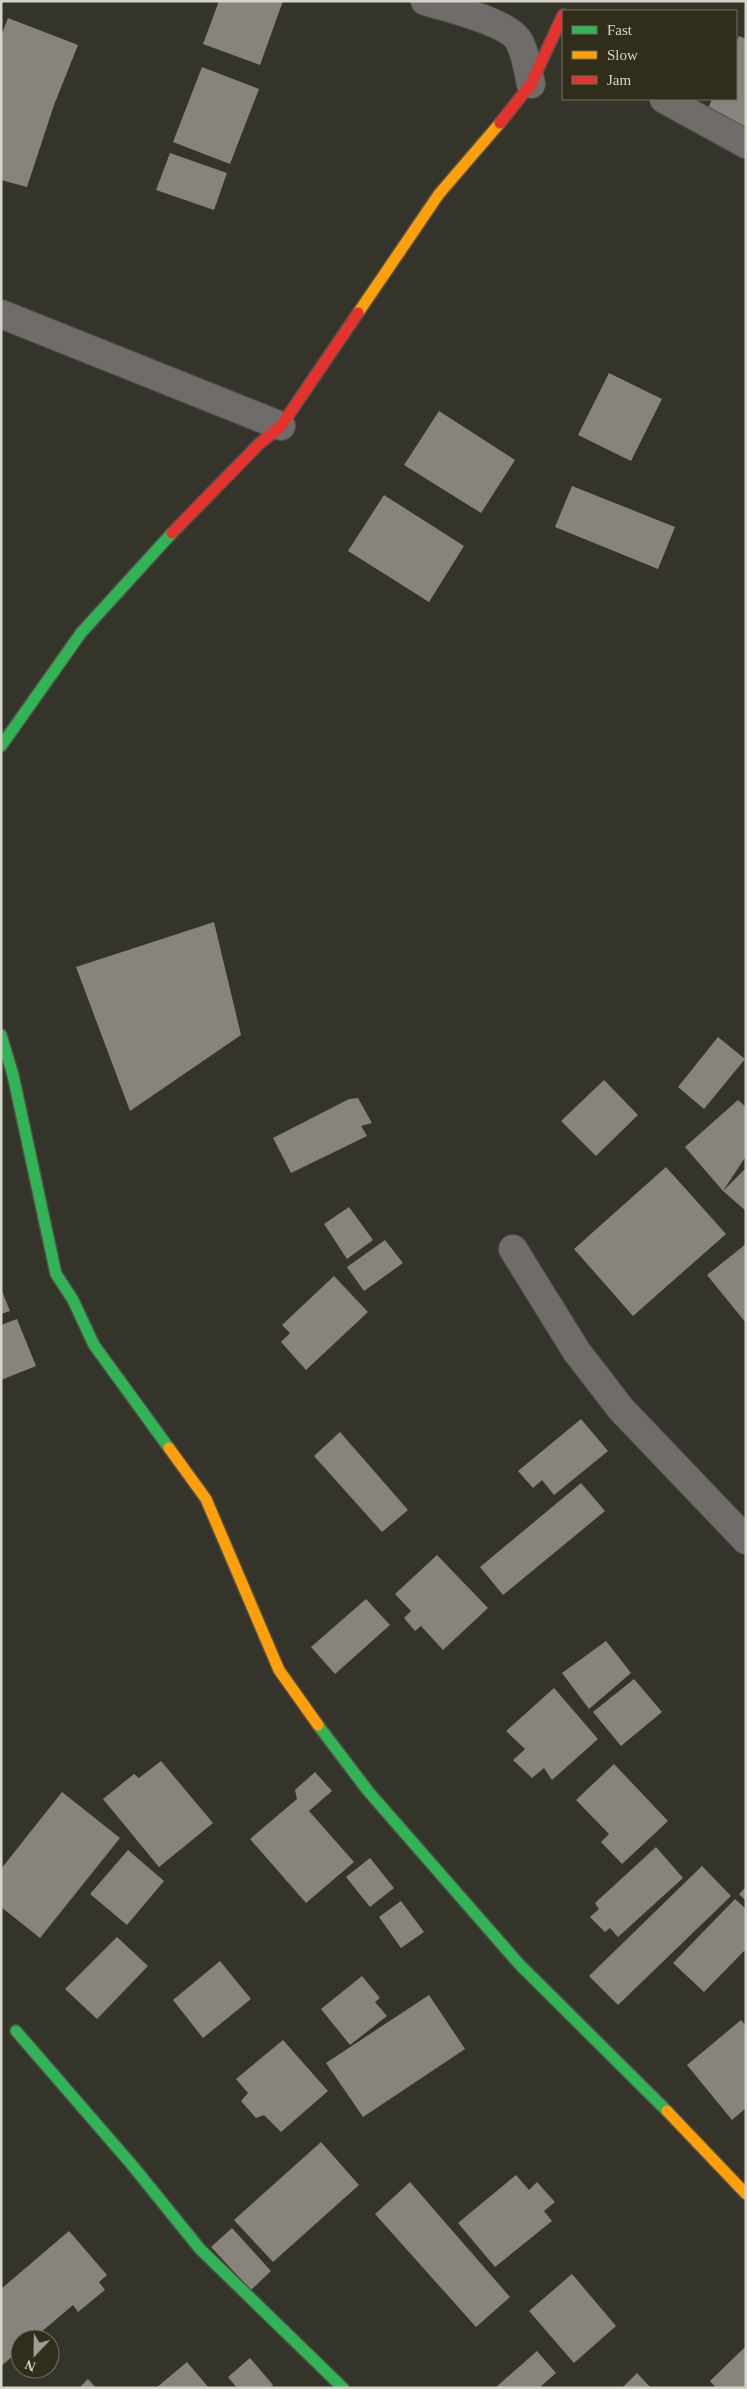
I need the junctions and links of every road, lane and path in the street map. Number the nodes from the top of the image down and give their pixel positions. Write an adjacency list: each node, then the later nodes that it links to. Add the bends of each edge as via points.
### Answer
1 (425, 1): 3 (street, via 499,25 511,32 520,42)
2 (560, 32): 3 (street)
3 (531, 84): 7 (street, via 481,148 439,194)
4 (666, 100): 5 (street)
5 (746, 144)
6 (1, 314): 7 (street)
7 (281, 426): 8 (street, via 259,444 138,568 81,633)
8 (1, 746)
9 (1, 1035): 13 (street, via 13,1075 56,1274 73,1300 94,1345 206,1499 279,1670 368,1791 520,1966 636,2078)
10 (514, 1249): 11 (street, via 577,1352 621,1409)
11 (746, 1540)
12 (16, 2031): 14 (street, via 200,2249)
13 (746, 2194)
14 (343, 2388)

